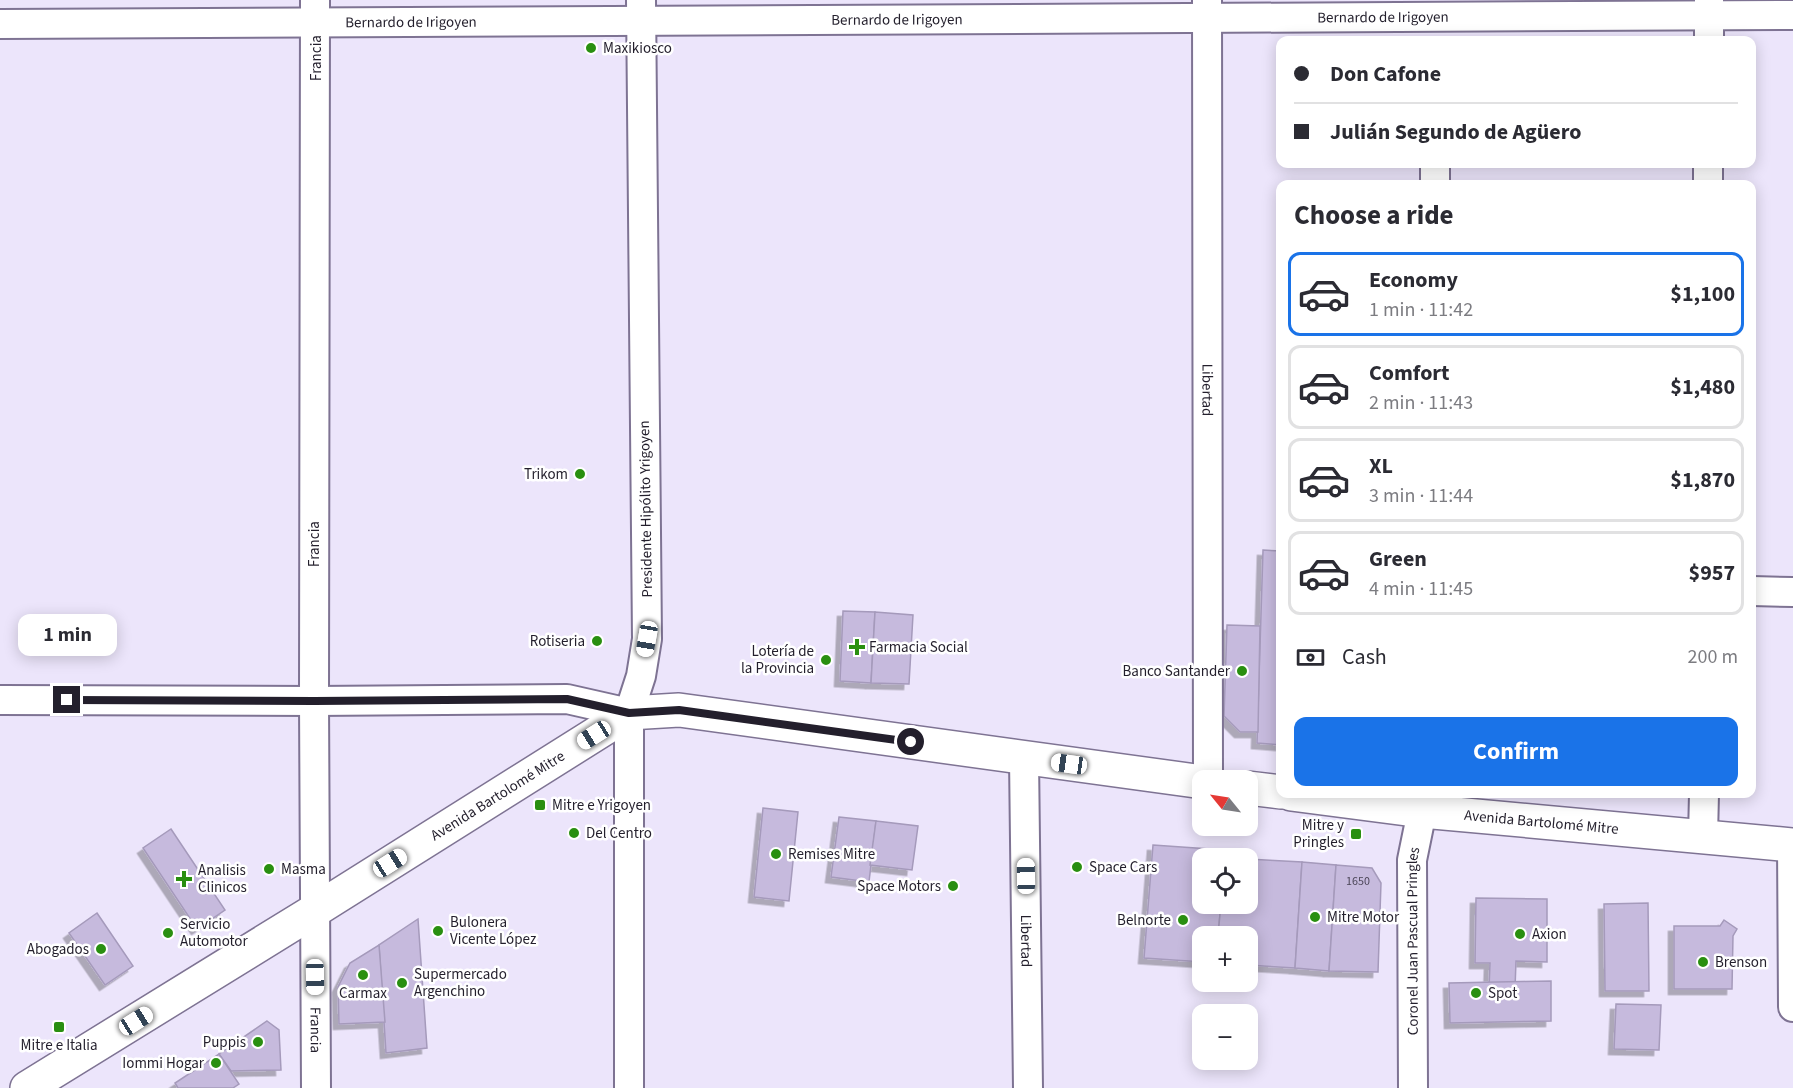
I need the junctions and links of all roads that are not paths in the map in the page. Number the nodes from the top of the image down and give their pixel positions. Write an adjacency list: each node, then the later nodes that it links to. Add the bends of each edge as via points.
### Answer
1 (1207, 9): 2 (street, Bernardo de Irigoyen); 6 (street, Bernardo de Irigoyen); 14 (street, Libertad)
2 (641, 10): 3 (street, Bernardo de Irigoyen); 12 (street, Presidente Hipólito Yrigoyen, via 647,639)
3 (315, 11): 7 (street, Bernardo de Irigoyen); 11 (street, Francia)
4 (1793, 15): 5 (street, Bernardo de Irigoyen)
5 (1709, 18): 6 (street, Bernardo de Irigoyen)
6 (1436, 19)
7 (0, 24)
8 (1756, 591): 9 (street)
9 (1793, 592)
10 (0, 700): 11 (street)
11 (314, 701): 12 (street, via 567,699); 23 (street, Francia)
12 (629, 713): 13 (main road, Avenida Bartolomé Mitre, via 679,710); 23 (main road, Avenida Bartolomé Mitre); 27 (street, Presidente Hipólito Yrigoyen)
13 (1024, 758): 15 (main road, Avenida Bartolomé Mitre); 28 (street, Libertad)
14 (1208, 770)
15 (1192, 781)
16 (1258, 789): 17 (main road)
17 (1276, 791)
18 (1357, 798): 20 (main road, Avenida Bartolomé Mitre)
19 (1704, 798): 21 (street)
20 (1423, 802): 21 (main road, Avenida Bartolomé Mitre); 29 (street, Coronel Juan Pascual Pringles, via 1412,860)
21 (1703, 836): 22 (main road, Avenida Bartolomé Mitre)
22 (1792, 844): 24 (street)
23 (314, 911): 25 (main road, Avenida Bartolomé Mitre); 26 (street, Francia)
24 (1793, 1007)
25 (27, 1088)
26 (316, 1088)
27 (629, 1088)
28 (1028, 1088)
29 (1413, 1088)

